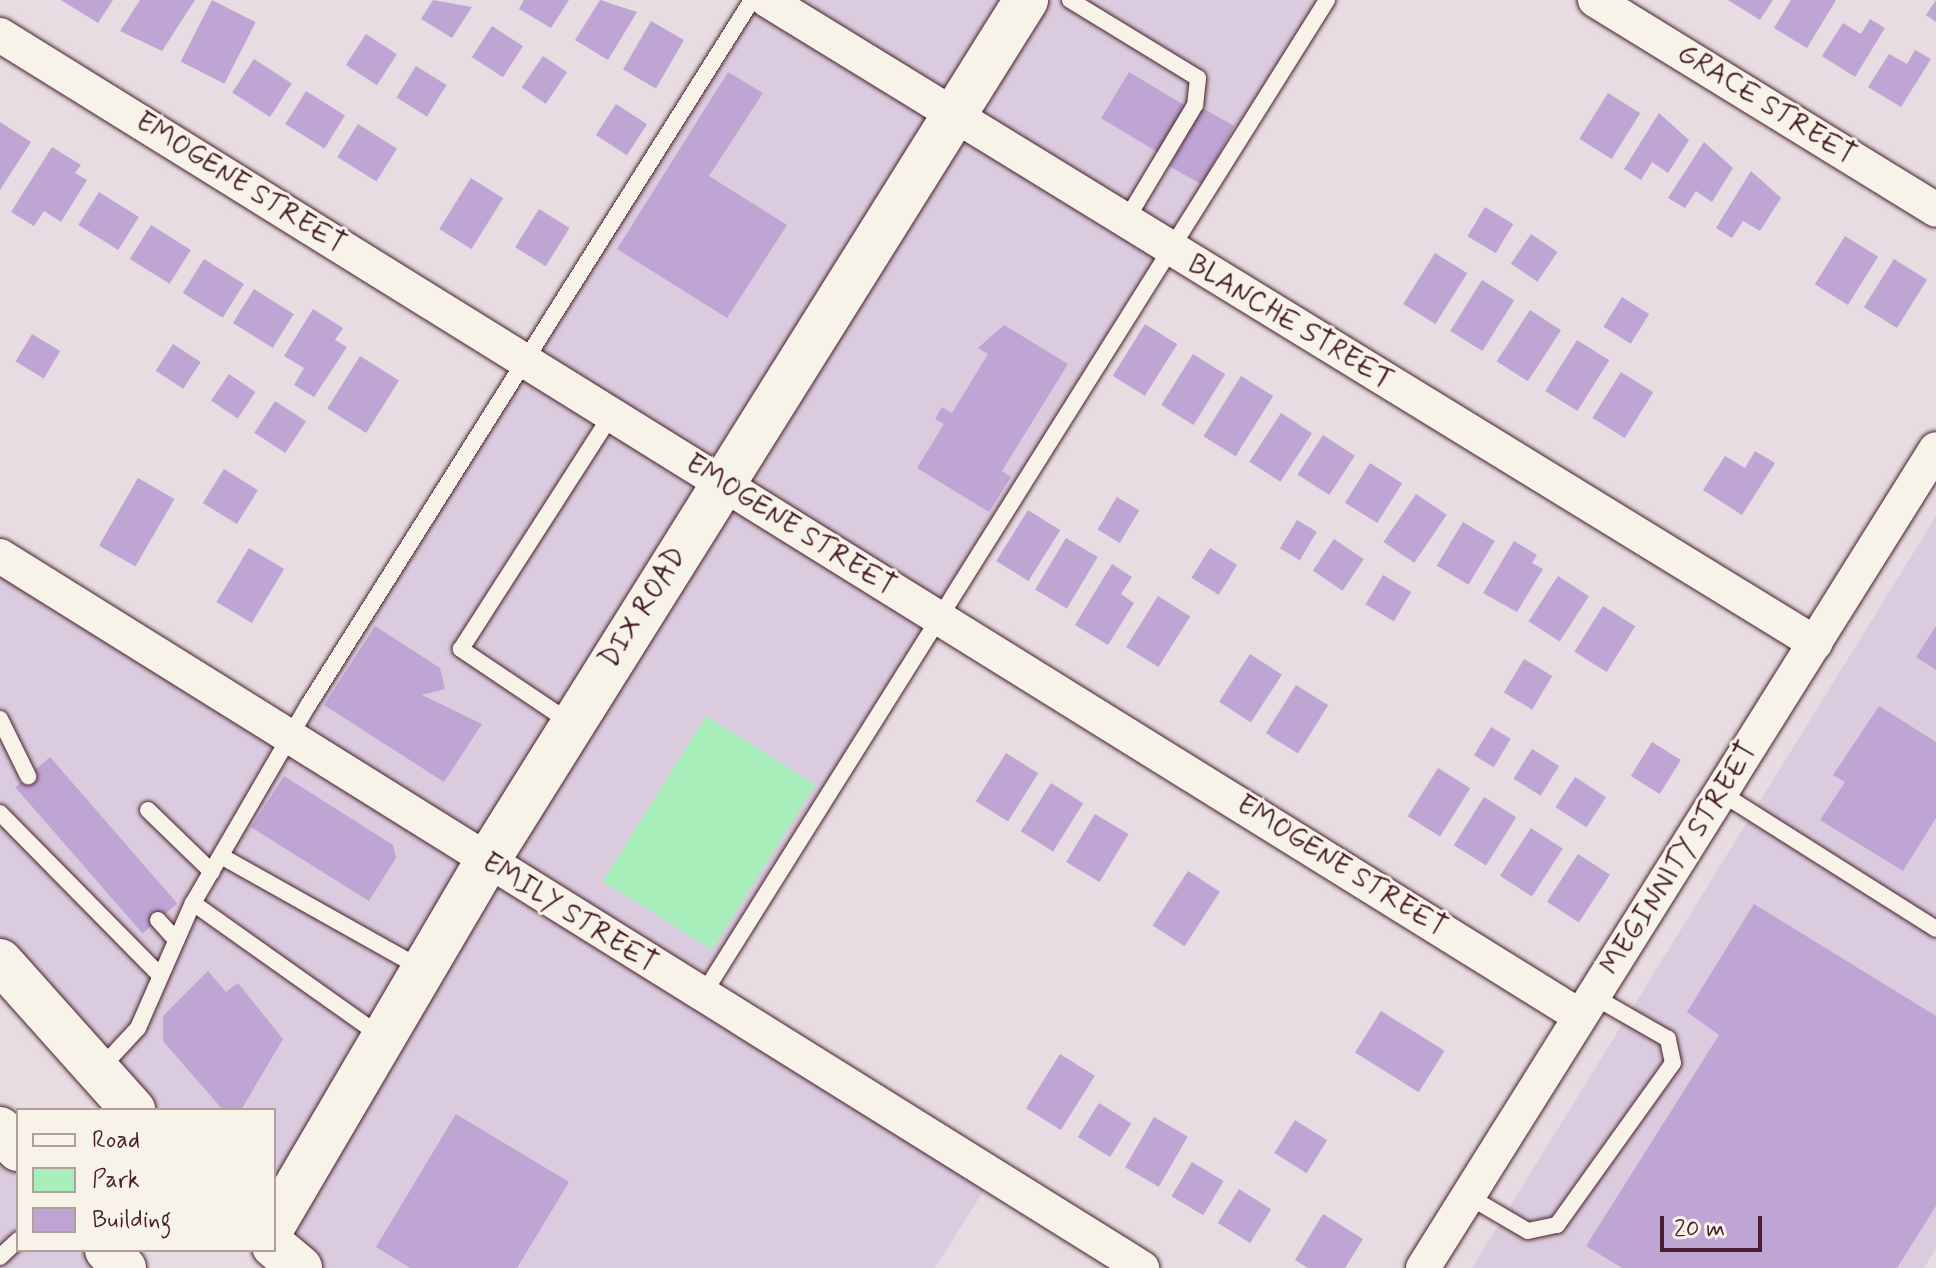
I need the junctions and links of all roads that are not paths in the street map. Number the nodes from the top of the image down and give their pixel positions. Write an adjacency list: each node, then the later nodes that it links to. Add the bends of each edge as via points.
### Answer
1 (752, 0): 12 (lane)
2 (767, 0): 8 (street, BLANCHE STREET)
3 (1026, 0): 8 (main road, DIX ROAD)
4 (1070, 0): 10 (lane, via 1198,78 1195,105)
5 (1327, 0): 11 (lane)
6 (1595, 0): 9 (street, GRACE STREET)
7 (0, 35): 12 (street, EMOGENE STREET)
8 (953, 117): 10 (street, BLANCHE STREET); 15 (main road, DIX ROAD)
9 (1936, 210)
10 (1125, 222): 11 (street, BLANCHE STREET)
11 (1172, 251): 17 (lane); 18 (street, BLANCHE STREET)
12 (522, 359): 13 (street, EMOGENE STREET); 21 (lane)
13 (611, 415): 15 (street, EMOGENE STREET); 20 (lane, via 461,649)
14 (1936, 449): 18 (street, MEGINNITY STREET)
15 (722, 483): 17 (street, EMOGENE STREET); 20 (main road, DIX ROAD)
16 (0, 556): 21 (street, EMILY STREET)
17 (941, 620): 36 (lane); 37 (street, EMOGENE STREET)
18 (1815, 643): 23 (street, MEGINNITY STREET)
19 (0, 719): 22 (lane)
20 (572, 724): 27 (main road, DIX ROAD)
21 (288, 741): 26 (lane); 27 (street, EMILY STREET)
22 (28, 776)
23 (1721, 793): 31 (lane); 37 (street, MEGINNITY STREET)
24 (148, 810): 28 (lane)
25 (0, 813): 35 (lane)
26 (221, 856): 28 (lane); 34 (lane)
27 (486, 863): 34 (main road, DIX ROAD); 36 (street, EMILY STREET)
28 (212, 872): 29 (lane)
29 (193, 903): 32 (lane); 38 (lane)
30 (158, 920): 32 (lane)
31 (1936, 929)
32 (175, 939): 35 (lane)
33 (0, 961): 39 (main road)
34 (423, 970): 38 (main road, DIX ROAD)
35 (160, 975): 39 (lane, via 138,1028)
36 (702, 996): 51 (street, EMILY STREET)
37 (1587, 1006): 43 (street, MEGINNITY STREET); 43 (lane, via 1668,1039 1673,1063 1557,1225 1528,1231)
38 (383, 1038): 44 (main road, DIX ROAD)
39 (97, 1071): 40 (main road)
40 (131, 1108)
41 (0, 1129): 42 (main road)
42 (16, 1147)
43 (1468, 1196): 52 (street, MEGINNITY STREET)
44 (276, 1221)
45 (16, 1242): 48 (lane)
46 (276, 1248): 50 (main road)
47 (109, 1252): 49 (main road)
48 (0, 1257)
49 (124, 1268)
50 (300, 1268)
51 (1142, 1268)
52 (1423, 1268)

